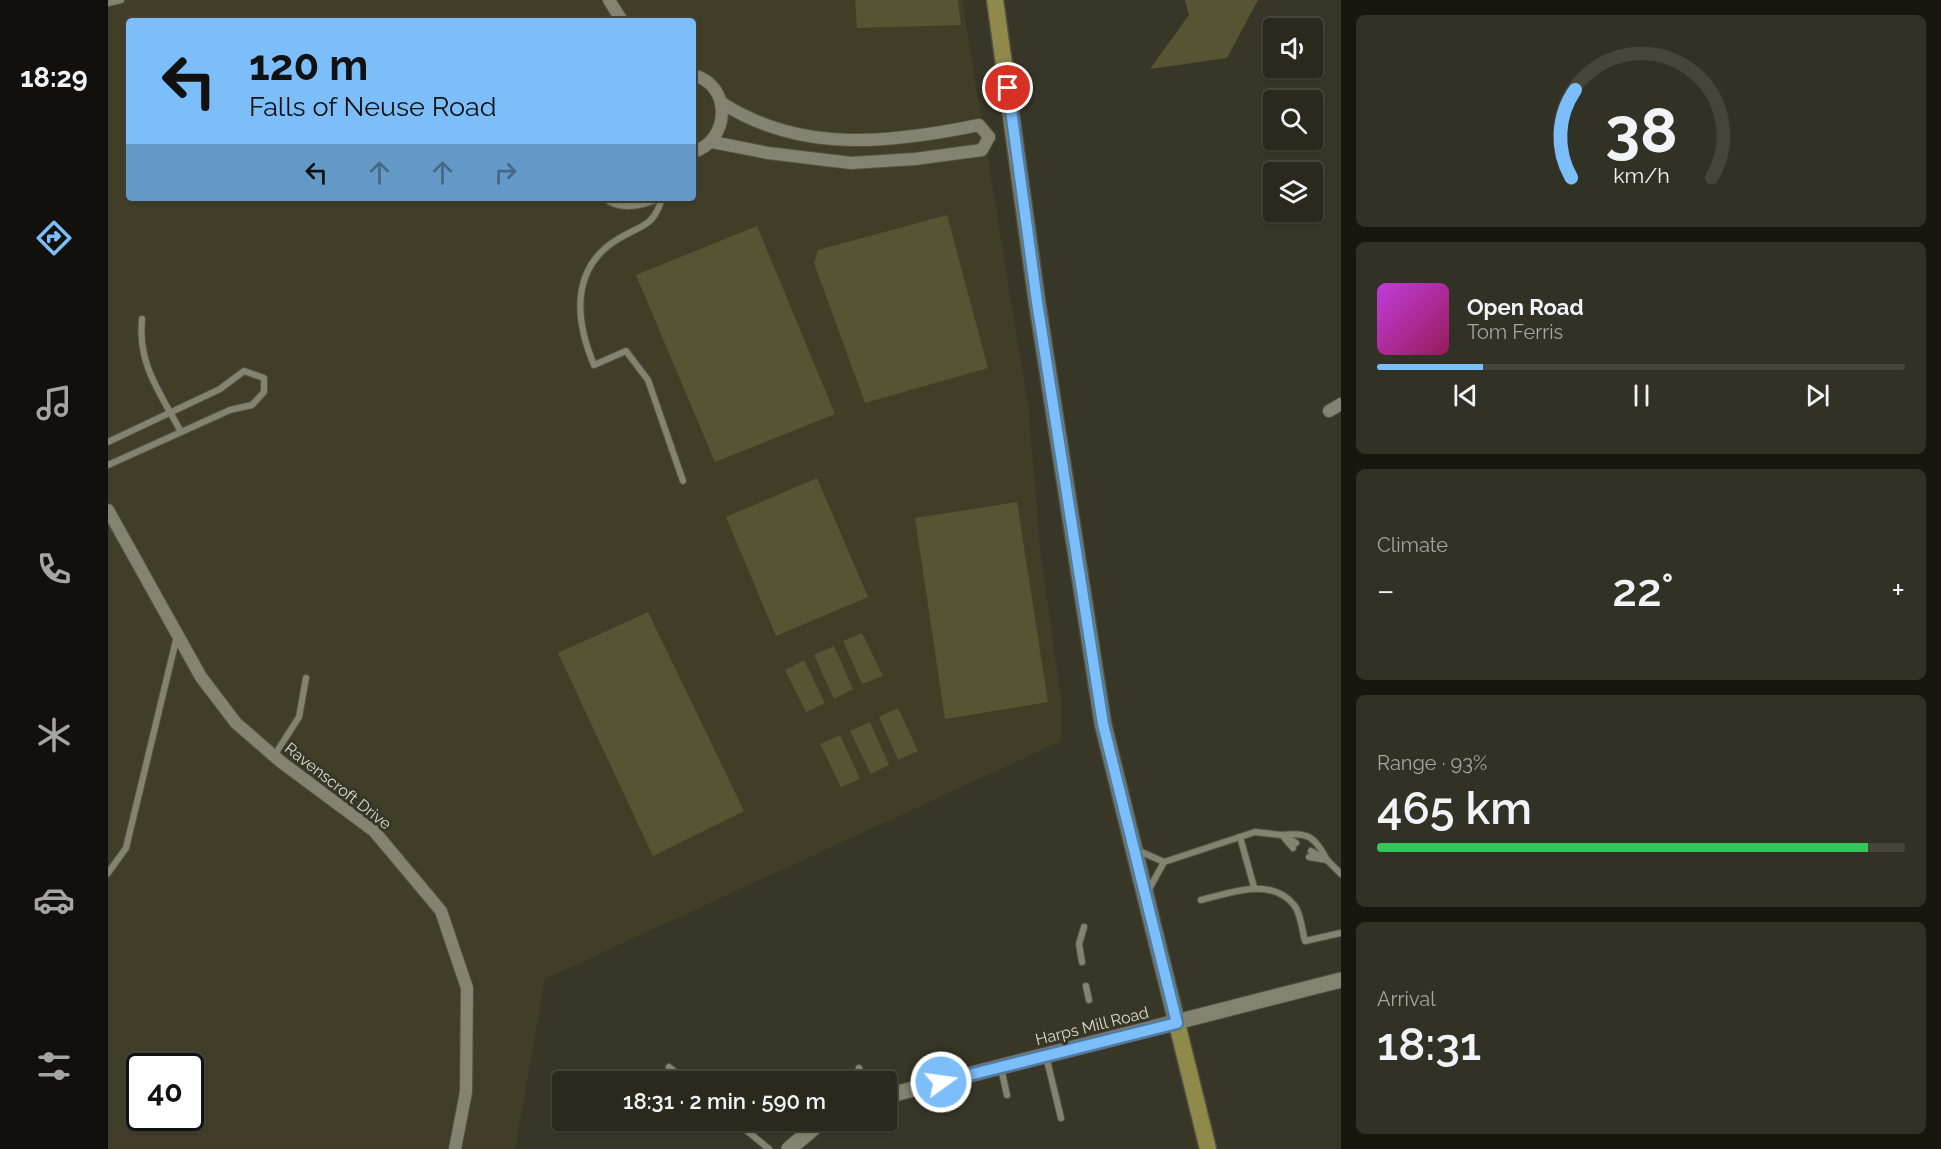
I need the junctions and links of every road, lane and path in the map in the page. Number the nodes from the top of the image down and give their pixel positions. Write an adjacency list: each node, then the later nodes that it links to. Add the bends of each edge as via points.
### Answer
1 (121, 0): 4 (lane)
2 (609, 0): 5 (street)
3 (994, 0): 8 (main road)
4 (108, 3)
5 (620, 18)
6 (696, 76): 7 (street, via 709,83)
7 (722, 104): 9 (street, via 746,119); 11 (street, via 721,124)
8 (1015, 133): 10 (street); 32 (main road, via 1037,302 1103,724)
9 (789, 134): 10 (street, via 837,141 879,141 979,125); 13 (street)
10 (989, 137): 13 (street, via 982,150 915,159 851,163)
11 (712, 142): 12 (street); 13 (street)
12 (696, 150)
13 (785, 155)
14 (610, 201): 15 (lane, via 629,206)
15 (652, 201)
16 (660, 201): 24 (lane, via 658,213 649,223 603,249 589,268 579,296 579,320 594,365 626,351 648,380)
17 (142, 319): 20 (lane, via 142,355)
18 (1341, 404): 19 (street)
19 (1329, 411)
20 (171, 412): 21 (lane); 21 (lane, via 220,389 244,371 264,378 264,392 252,405 230,410); 22 (lane)
21 (182, 432): 23 (lane)
22 (108, 442)
23 (108, 465)
24 (683, 481)
25 (108, 510): 26 (street, Ravenscroft Drive)
26 (177, 636): 28 (street, Ravenscroft Drive, via 201,677 236,723); 36 (lane, via 126,848)
27 (306, 678): 28 (lane, via 299,717)
28 (274, 756): 59 (street, Ravenscroft Drive, via 374,831 441,911 466,988 466,1092)
29 (1282, 835): 30 (lane, via 1255,832); 31 (lane); 34 (lane, via 1301,832 1318,842)
30 (1240, 837): 35 (lane); 38 (lane)
31 (1294, 845)
32 (1134, 849): 35 (lane); 39 (main road)
33 (1310, 854): 34 (lane)
34 (1327, 860): 37 (lane)
35 (1164, 862): 39 (lane)
36 (108, 873)
37 (1341, 874)
38 (1254, 887): 40 (lane); 42 (lane, via 1278,892 1295,906 1305,941)
39 (1146, 896): 47 (main road)
40 (1201, 900)
41 (1084, 927): 43 (lane, via 1079,944)
42 (1341, 933)
43 (1082, 962)
44 (1341, 980): 47 (street, Harps Mill Road)
45 (1086, 986): 46 (lane)
46 (1089, 1000)
47 (1177, 1023): 48 (street, Harps Mill Road); 62 (main road)
48 (1046, 1056): 50 (street, Harps Mill Road); 56 (lane)
49 (669, 1067): 52 (lane)
50 (1001, 1067): 54 (street, Harps Mill Road); 55 (lane)
51 (859, 1068): 53 (lane)
52 (674, 1071)
53 (860, 1071)
54 (897, 1093)
55 (1007, 1095)
56 (1061, 1118)
57 (747, 1131): 60 (lane)
58 (810, 1131): 61 (street)
59 (454, 1149)
60 (769, 1149)
61 (789, 1149)
62 (1208, 1149)

